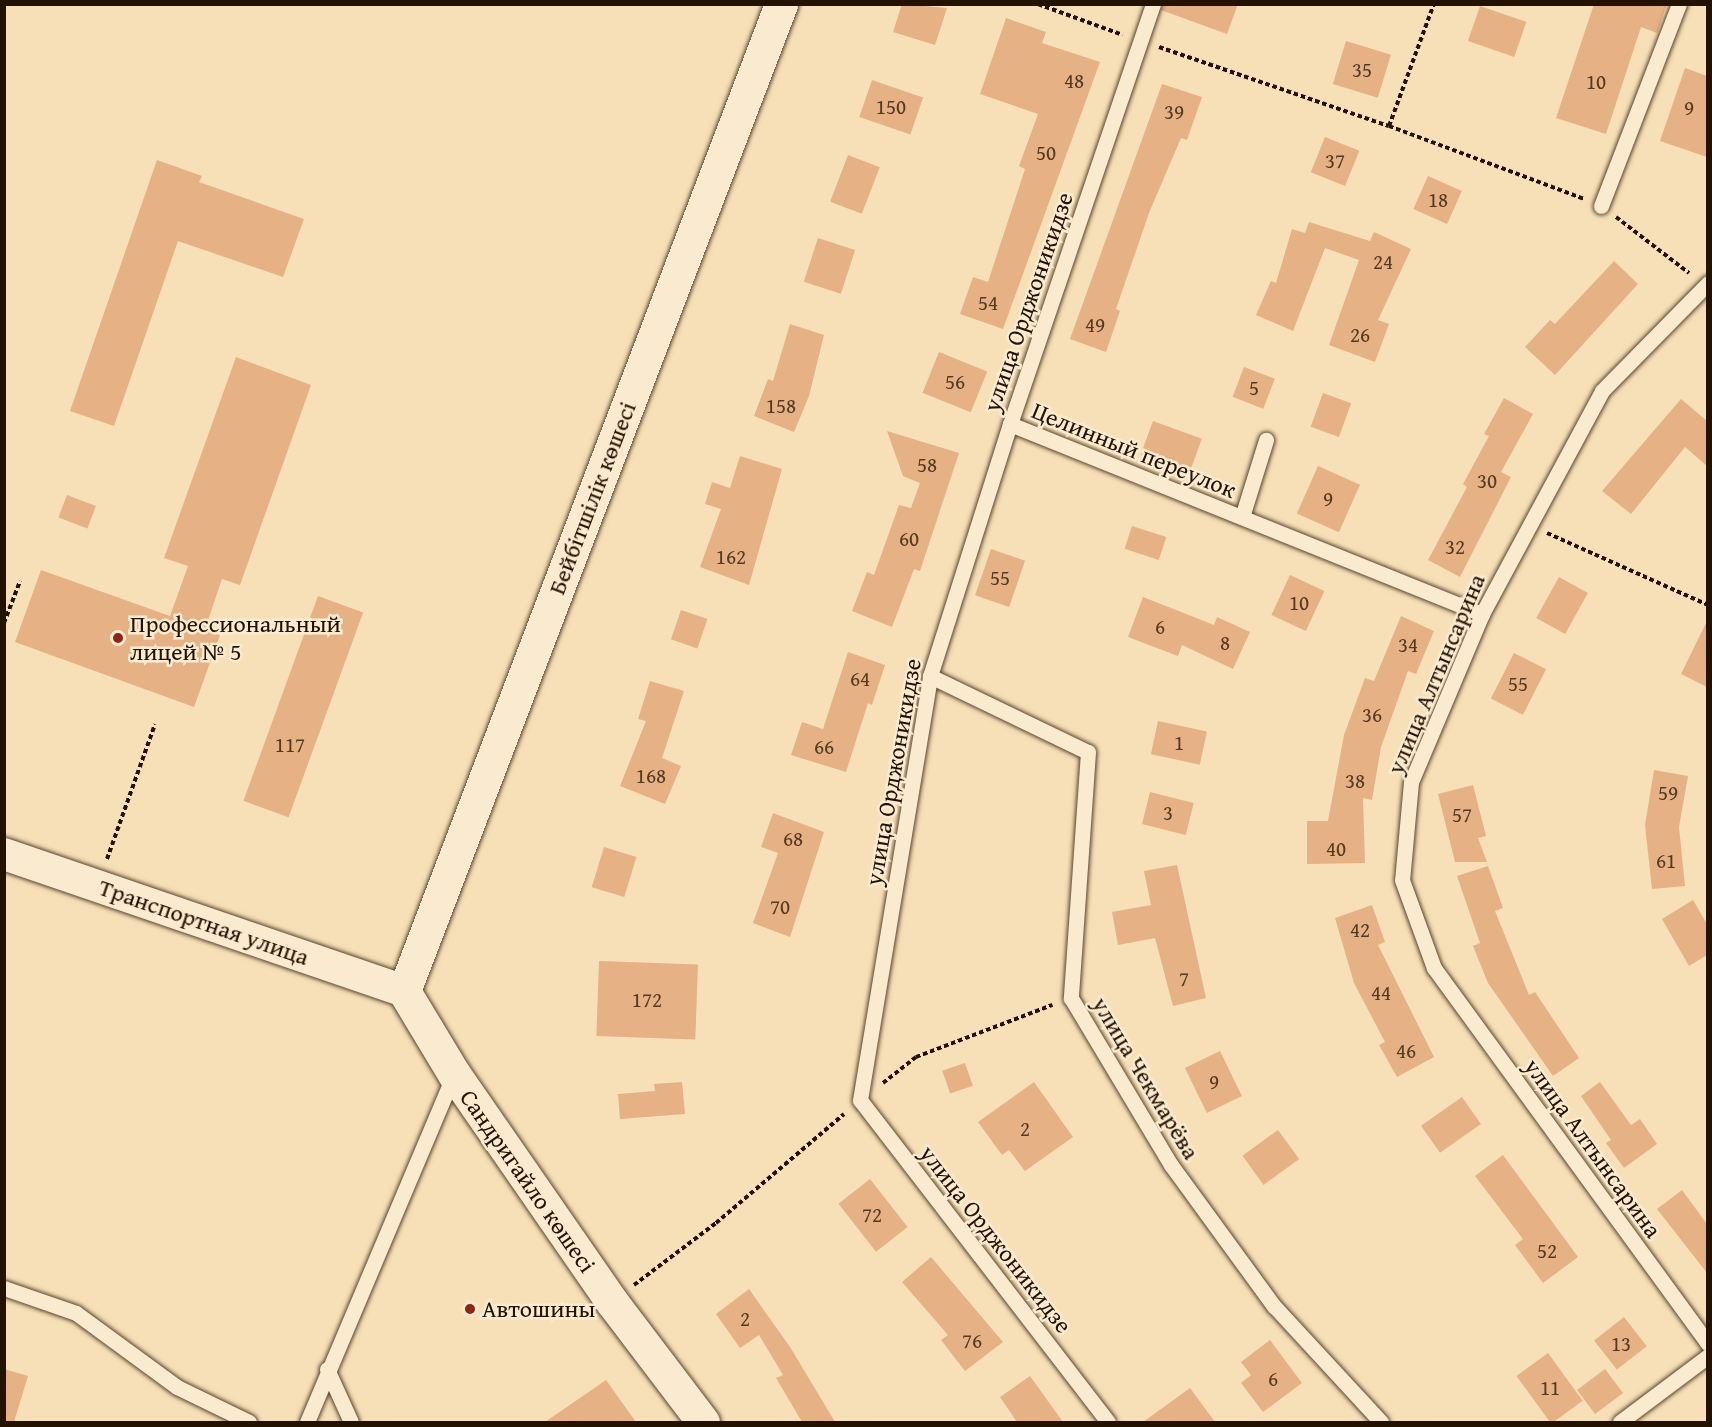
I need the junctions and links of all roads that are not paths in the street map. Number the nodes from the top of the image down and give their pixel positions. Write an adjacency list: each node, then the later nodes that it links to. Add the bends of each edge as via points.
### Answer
1 (781, 4): 12 (street, Бейбітшілік көшесі)
2 (1153, 4): 6 (lane, улица Орджоникидзе)
3 (1679, 4): 4 (lane)
4 (1601, 206)
5 (1706, 283): 9 (lane, улица Алтынсарина, via 1602,392)
6 (1010, 424): 8 (lane, Целинный переулок); 10 (lane, улица Орджоникидзе)
7 (1266, 440): 8 (lane, Целинный переулок)
8 (1242, 517): 9 (lane, Целинный переулок)
9 (1482, 614): 15 (lane, улица Алтынсарина, via 1411,782 1402,880 1434,968)
10 (930, 676): 22 (lane, улица Орджоникидзе, via 860,1100); 23 (lane, улица Чекмарёва, via 1088,752 1071,998 1171,1165 1239,1259 1274,1306)
11 (4, 854): 12 (street, Транспортная улица)
12 (404, 990): 13 (street, Сандригайло көшесі)
13 (454, 1074): 17 (lane); 21 (street, Сандригайло көшесі, via 612,1302)
14 (4, 1288): 18 (lane, via 76,1313 177,1387)
15 (1707, 1344)
16 (1707, 1356): 24 (lane)
17 (327, 1369): 19 (lane); 20 (lane)
18 (249, 1422)
19 (307, 1422)
20 (351, 1422)
21 (704, 1422)
22 (1108, 1422)
23 (1381, 1422)
24 (1620, 1422)

